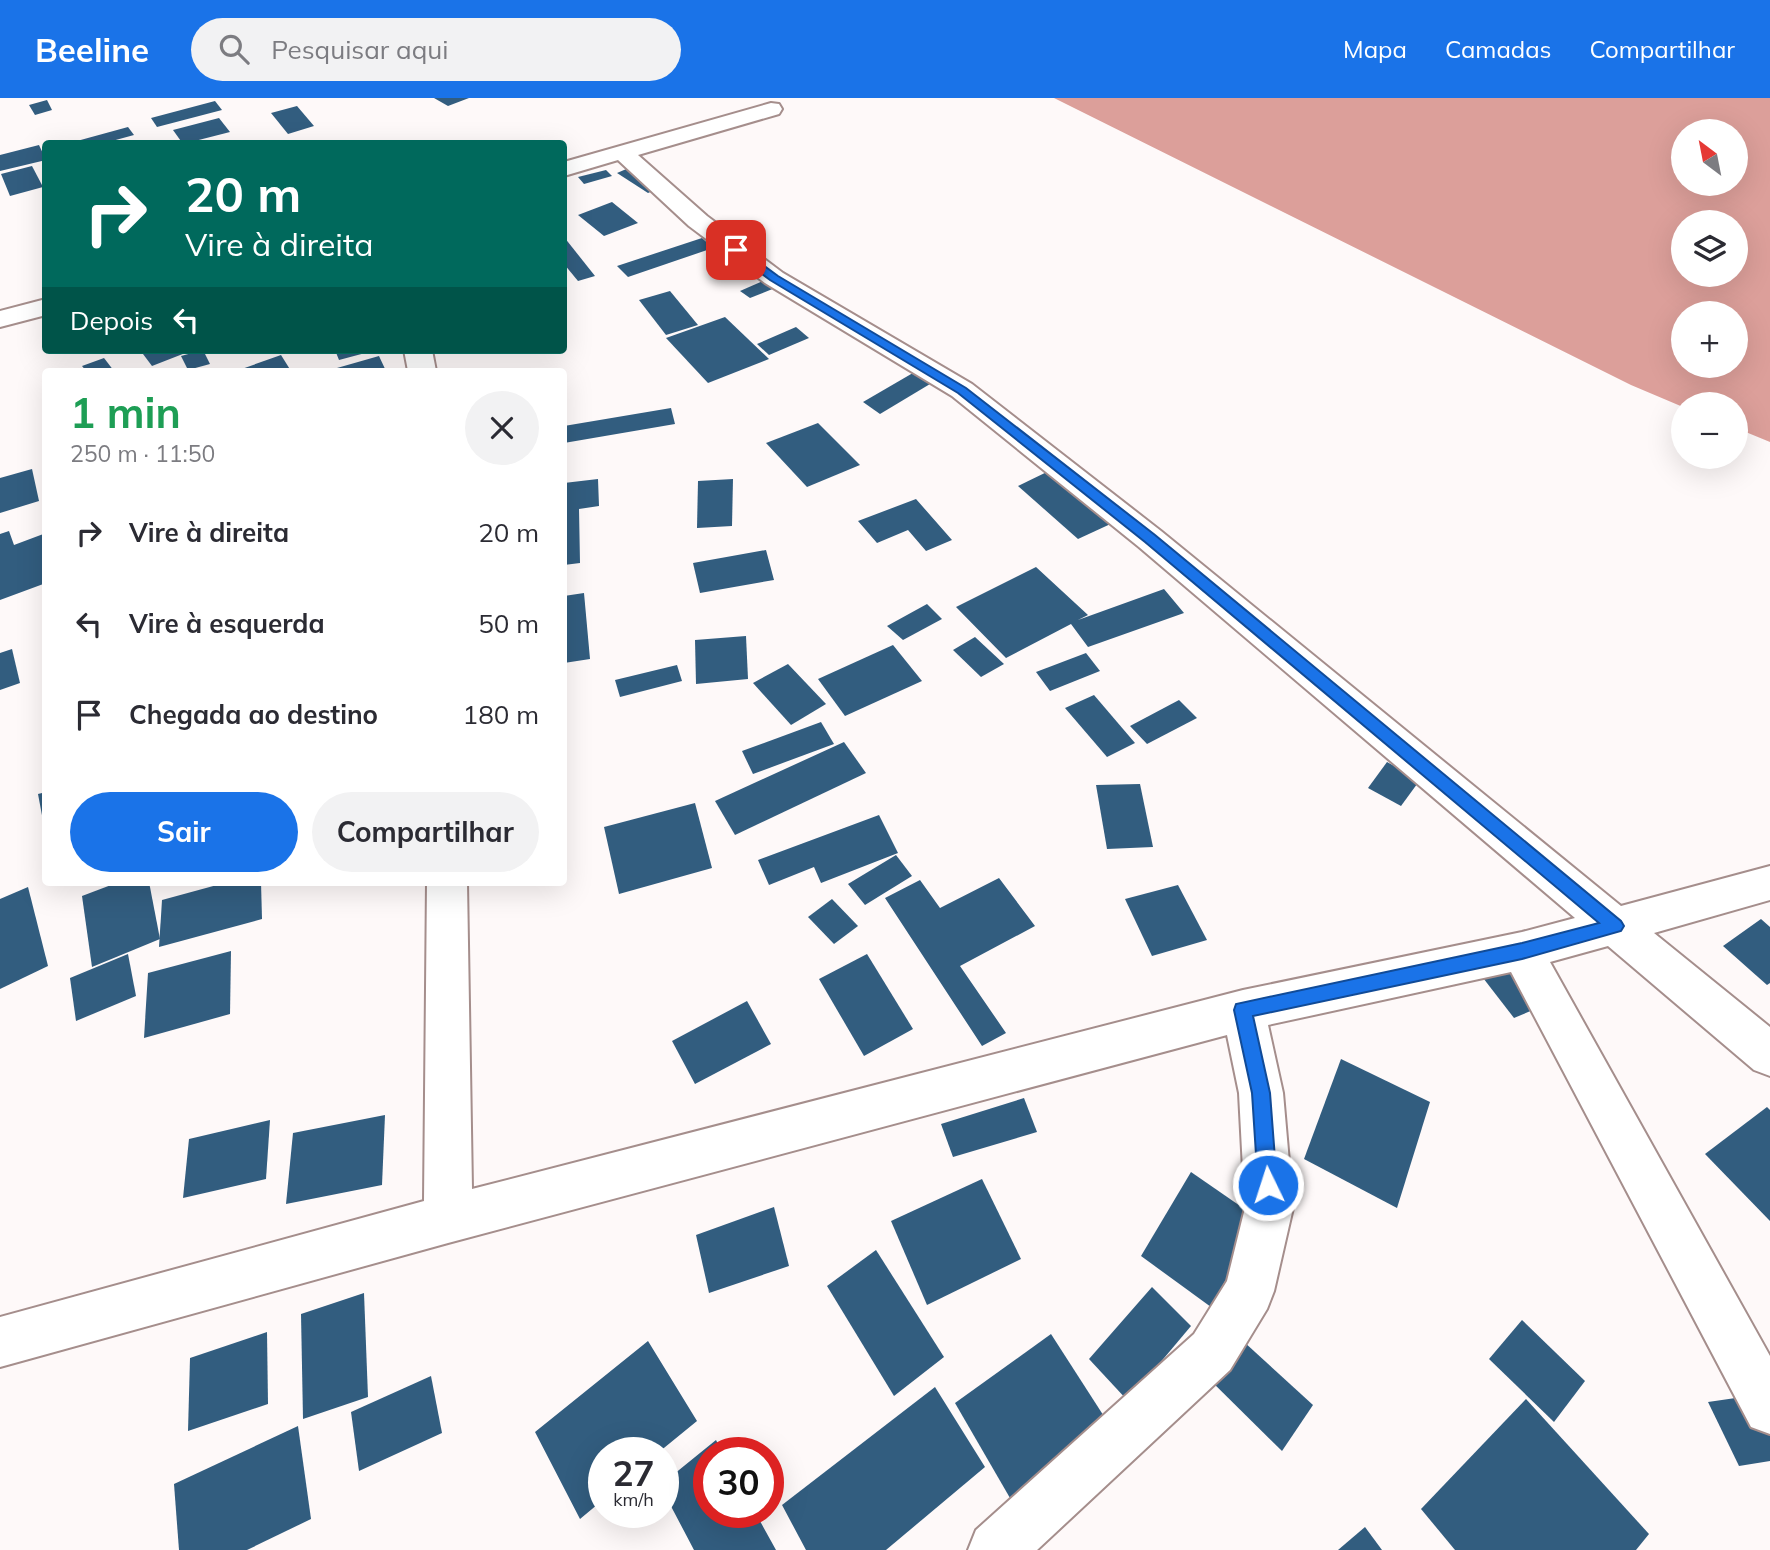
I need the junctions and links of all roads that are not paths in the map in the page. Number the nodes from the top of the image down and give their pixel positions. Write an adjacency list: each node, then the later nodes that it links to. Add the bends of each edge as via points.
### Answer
1 (771, 109): 2 (street)
2 (624, 153): 3 (street); 8 (street, via 698,221 774,278 962,390 1150,539)
3 (567, 168)
4 (42, 308): 5 (street)
5 (0, 318)
6 (1770, 883): 8 (street)
7 (447, 886): 12 (street)
8 (1615, 926): 9 (street); 11 (street)
9 (1522, 951): 10 (street); 14 (street)
10 (1243, 1010): 12 (street); 15 (street, via 1261,1093 1269,1208 1249,1290 1212,1352)
11 (1770, 1055)
12 (448, 1219): 13 (street)
13 (0, 1342)
14 (1770, 1408)
15 (996, 1550)

